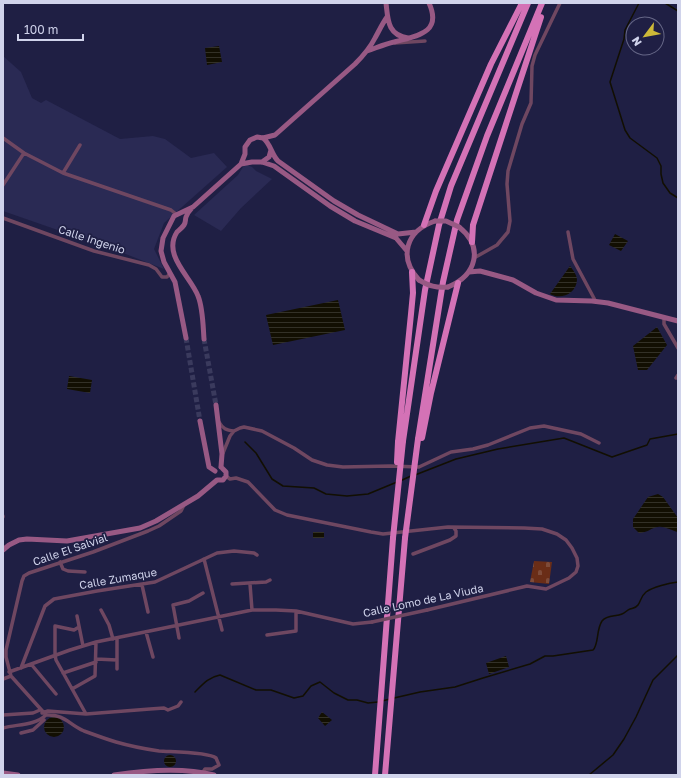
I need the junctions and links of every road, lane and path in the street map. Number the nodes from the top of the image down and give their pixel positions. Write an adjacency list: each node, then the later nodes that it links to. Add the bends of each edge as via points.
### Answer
1 (386, 3): 8 (main road)
2 (390, 3): 8 (main road)
3 (429, 3): 10 (main road, via 433,17 431,23 423,34)
4 (522, 3): 31 (highway, via 491,64)
5 (528, 3): 56 (highway, via 451,186 439,225 425,290)
6 (544, 3): 35 (highway, via 473,225); 55 (highway, via 488,136 457,220 443,282)
7 (560, 3): 38 (street, via 535,56 532,66 531,103 508,171 508,232 498,245)
8 (387, 10): 9 (main road)
9 (387, 17): 11 (main road, via 392,30); 13 (main road)
10 (417, 37): 11 (main road); 12 (street, via 425,41)
11 (411, 38): 12 (main road)
12 (386, 44): 13 (main road)
13 (366, 52): 14 (main road)
14 (275, 135): 16 (main road); 18 (main road)
15 (3, 138): 19 (street)
16 (263, 138): 18 (main road); 20 (main road, via 250,140 245,147)
17 (80, 145): 24 (street)
18 (271, 149): 22 (main road, via 269,157); 33 (main road, via 275,159 358,216 398,234)
19 (24, 152): 24 (street); 25 (street)
20 (245, 154): 21 (main road); 23 (main road)
21 (252, 162): 22 (main road); 23 (main road)
22 (262, 162): 36 (main road, via 274,166 330,206 356,221 396,238)
23 (241, 164): 26 (main road)
24 (63, 173): 27 (street)
25 (3, 185)
26 (193, 207): 27 (main road); 29 (main road)
27 (178, 214): 29 (main road); 30 (main road)
28 (3, 218): 43 (street, Calle Ingenio, via 94,251 149,265 162,277 167,277)
29 (185, 218): 32 (main road)
30 (172, 222): 32 (main road, via 177,227); 43 (main road, via 161,251)
31 (424, 225): 33 (main road); 35 (main road, bridge, via 446,221 466,232)
32 (182, 227): 49 (main road, via 173,241 174,249 177,262 199,298)
33 (416, 232): 36 (main road)
34 (568, 232): 45 (street, via 573,260)
35 (472, 242): 37 (main road)
36 (407, 251): 41 (main road)
37 (474, 251): 38 (street); 39 (main road)
38 (483, 253): 39 (street)
39 (474, 260): 40 (main road); 42 (main road)
40 (480, 271): 42 (main road); 45 (main road, via 513,280 552,299)
41 (412, 272): 44 (main road, bridge, via 428,286 438,288); 56 (highway)
42 (469, 272): 44 (main road)
43 (170, 273): 48 (main road, via 175,282)
44 (458, 283): 55 (highway)
45 (596, 302): 46 (main road)
46 (664, 318): 47 (main road); 50 (street, via 664,324)
47 (678, 321)
48 (186, 338)
49 (204, 339)
50 (678, 348)
51 (216, 406): 53 (main road)
52 (200, 421): 60 (main road, via 209,467)
53 (218, 422): 54 (street, via 227,430); 58 (main road)
54 (234, 430): 57 (street, via 244,427 262,431 312,460 343,467 419,467 451,452 488,445 544,426 581,434); 58 (street)
55 (420, 439): 117 (highway, bridge, via 405,538)
56 (401, 441): 116 (highway, bridge)
57 (600, 443)
58 (222, 454): 59 (main road)
59 (221, 467): 60 (main road); 61 (main road)
60 (215, 471): 62 (main road)
61 (226, 476): 62 (main road); 64 (street, via 248,482 275,510 287,515 383,534)
62 (217, 480): 63 (main road)
63 (184, 504): 65 (main road, via 156,521 129,531 67,541 19,540); 69 (street, Calle El Salvial, via 181,511 154,528)
64 (454, 528): 66 (street, via 456,536 450,540); 78 (street, Calle Lomo de La Viuda, bridge, via 542,529 566,540 577,558 578,566 569,578 546,589 527,586 372,622 353,624)
65 (3, 550)
66 (413, 554)
67 (257, 555): 68 (street, Calle Zumaque, via 217,553)
68 (204, 559): 74 (street, Calle Zumaque, via 167,578); 81 (street)
69 (60, 562): 70 (street, via 62,569 68,572); 86 (street, Calle El Salvial, via 24,576)
70 (84, 572)
71 (270, 580): 73 (street)
72 (232, 584): 73 (street)
73 (250, 584): 77 (street)
74 (142, 585): 79 (street); 98 (street, Calle Zumaque, via 96,591 48,602)
75 (203, 593): 82 (street, via 173,605)
76 (101, 610): 90 (street)
77 (252, 610): 78 (street, Calle Lomo de La Viuda); 81 (street, Calle Lomo de La Viuda)
78 (296, 611): 87 (street, via 296,631)
79 (148, 612)
80 (77, 616): 83 (street)
81 (219, 617): 82 (street, Calle Lomo de La Viuda); 84 (street)
82 (177, 626): 85 (street, Calle Lomo de La Viuda); 88 (street)
83 (79, 627): 92 (street); 93 (street, via 74,630 55,626)
84 (222, 630)
85 (146, 632): 90 (street, Calle Lomo de La Viuda); 94 (street)
86 (9, 635): 89 (street); 101 (street, Calle El Salvial, via 6,657)
87 (267, 635)
88 (178, 638)
89 (3, 639)
90 (115, 639): 91 (street, Calle Lomo de La Viuda); 95 (street)
91 (96, 642): 92 (street, Calle Lomo de La Viuda); 96 (street)
92 (83, 646): 93 (street, Calle Lomo de La Viuda)
93 (54, 655): 97 (street, Calle Lomo de La Viuda); 100 (street)
94 (154, 657)
95 (117, 660): 96 (street); 99 (street)
96 (96, 661): 100 (street); 103 (street, via 95,676)
97 (31, 664): 98 (street, Calle Lomo de La Viuda); 104 (street)
98 (21, 668): 101 (street, Calle Lomo de La Viuda)
99 (117, 669)
100 (63, 673): 103 (street)
101 (10, 674): 102 (street, Calle Lomo de La Viuda); 106 (street)
102 (3, 679)
103 (72, 689): 107 (street)
104 (56, 694)
105 (181, 702): 107 (street, via 168,710 150,708)
106 (44, 713): 107 (street, via 48,711); 108 (street); 109 (street, via 36,722); 110 (street, via 32,730); 111 (street, via 60,716 84,731 117,742 157,751 208,755 216,758 219,765)
107 (86, 714)
108 (3, 715)
109 (3, 728)
110 (22, 733)
111 (202, 772): 114 (main road, via 137,771); 115 (main road)
112 (3, 773): 113 (main road)
113 (18, 775)
114 (114, 775)
115 (214, 775)
116 (375, 775)
117 (385, 775)

